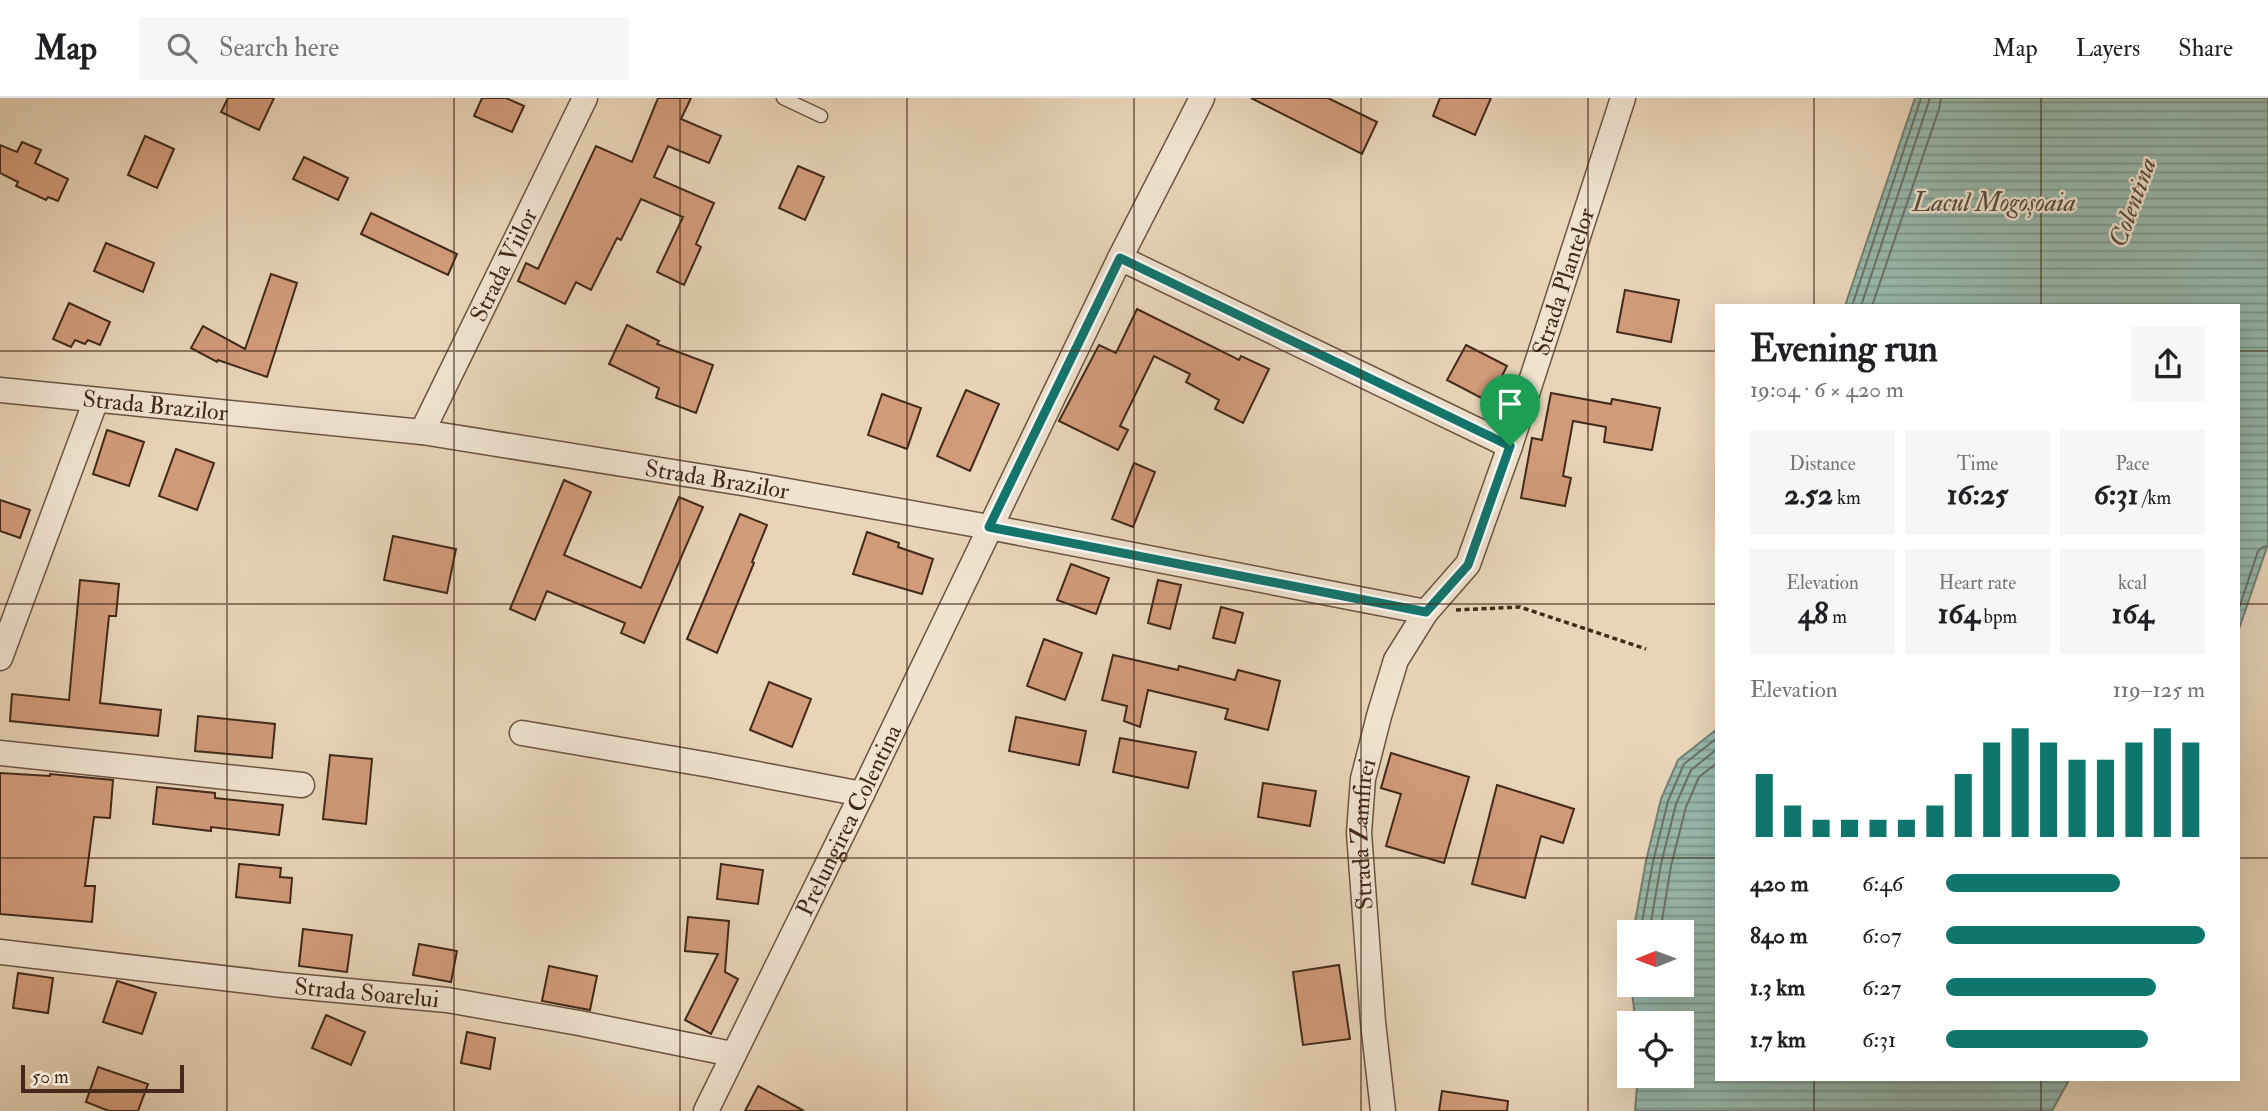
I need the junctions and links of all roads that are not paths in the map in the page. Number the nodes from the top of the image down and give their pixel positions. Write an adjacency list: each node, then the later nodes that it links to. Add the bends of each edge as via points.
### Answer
1 (585, 98): 9 (street, Strada Viilor)
2 (783, 98): 5 (lane)
3 (1202, 98): 6 (street, Prelungirea Colentina)
4 (1623, 98): 10 (street, Strada Plantelor)
5 (821, 116)
6 (1120, 258): 10 (street); 11 (street, Prelungirea Colentina)
7 (0, 390): 8 (street, Strada Brazilor)
8 (96, 400): 9 (street, Strada Brazilor); 13 (street)
9 (422, 432): 11 (street, Strada Brazilor)
10 (1510, 446): 12 (street, Strada Plantelor, via 1468,565)
11 (989, 527): 12 (street, Strada Brazilor); 17 (street, Prelungirea Colentina)
12 (1426, 612): 21 (street, Strada Zamfirei, via 1396,660 1363,779 1359,833)
13 (0, 658)
14 (522, 733): 17 (street)
15 (0, 753): 16 (street)
16 (302, 785)
17 (863, 794): 19 (street, Prelungirea Colentina)
18 (0, 952): 19 (street, Strada Soarelui, via 447,1000)
19 (732, 1054): 20 (street, Prelungirea Colentina)
20 (706, 1111)
21 (1384, 1111)

